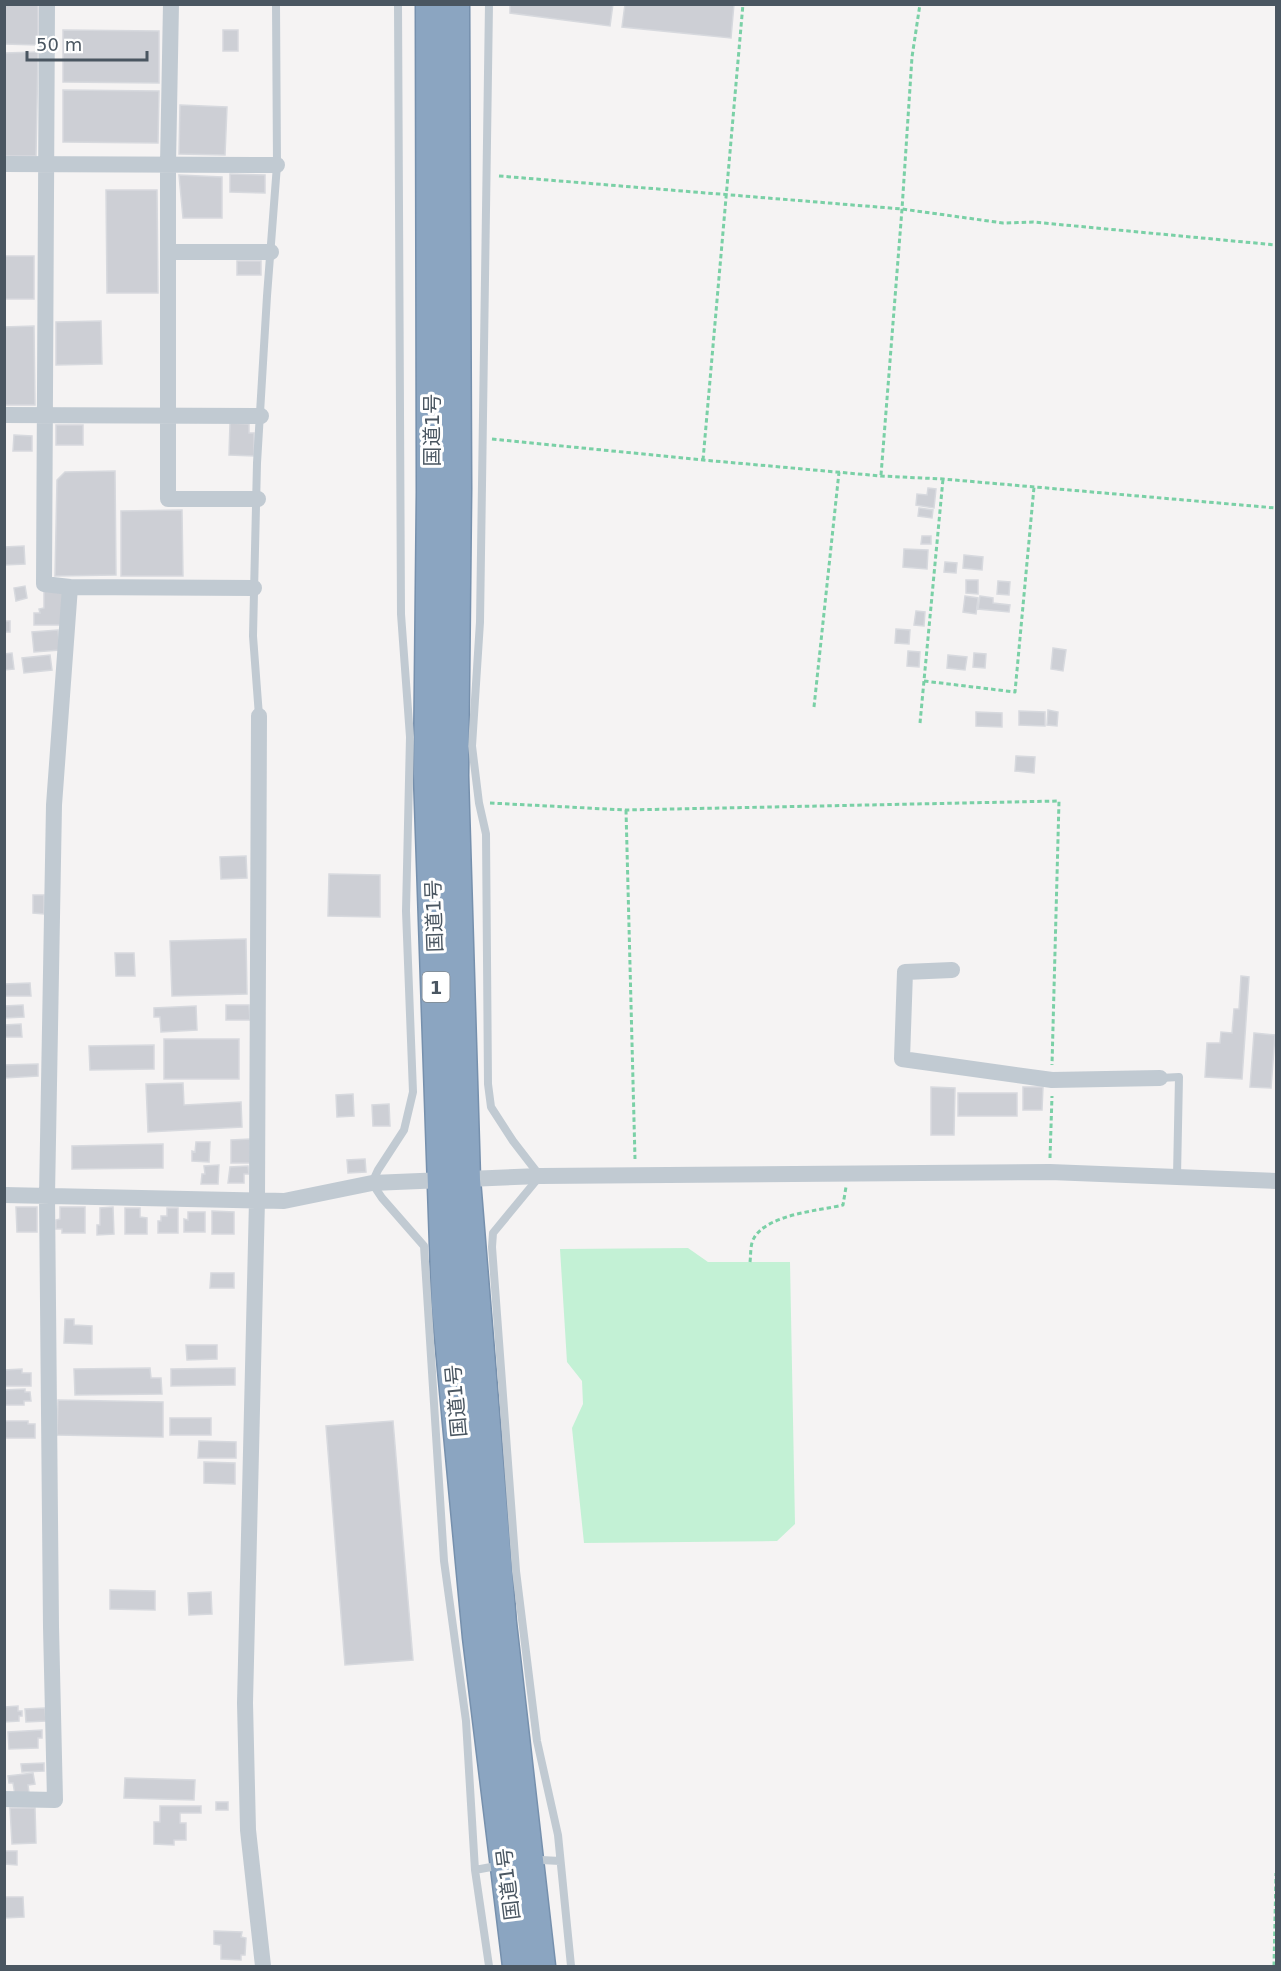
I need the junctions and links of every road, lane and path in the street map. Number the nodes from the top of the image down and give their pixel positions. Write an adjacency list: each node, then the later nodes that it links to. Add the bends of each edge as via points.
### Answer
1 (47, 4): 12 (street)
2 (171, 4): 11 (street)
3 (276, 4): 13 (lane)
4 (398, 4): 50 (lane, via 400,591 410,737 406,910 413,1092 404,1130)
5 (431, 4): 48 (highway, 国道1号 / 1, via 429,774)
6 (454, 4): 48 (highway, 国道1号 / 1)
7 (489, 4): 14 (lane)
8 (743, 4): 15 (path)
9 (920, 4): 16 (path, via 912,57)
10 (4, 164): 12 (street)
11 (168, 164): 12 (street); 13 (street); 18 (street)
12 (45, 165): 21 (street)
13 (278, 165): 19 (lane)
14 (487, 175): 15 (path); 24 (lane)
15 (727, 195): 16 (path); 25 (path)
16 (902, 209): 17 (path, via 1003,223 1033,222); 27 (path)
17 (1276, 245)
18 (168, 252): 19 (street); 22 (street)
19 (270, 252): 23 (lane)
20 (4, 415): 21 (street)
21 (44, 415): 22 (street); 32 (street, via 44,584)
22 (168, 416): 23 (street); 30 (street, via 168,499)
23 (261, 416): 30 (lane)
24 (483, 438): 25 (path); 38 (lane, via 480,622 472,746)
25 (703, 460): 26 (path)
26 (838, 472): 27 (path); 35 (path)
27 (881, 476): 28 (path)
28 (944, 479): 29 (path); 34 (path)
29 (1034, 487): 31 (path); 34 (path, via 1015,692)
30 (258, 499): 33 (lane)
31 (1276, 508)
32 (70, 587): 33 (street); 52 (street, via 54,805)
33 (254, 588): 36 (lane, via 253,636)
34 (924, 681): 37 (path)
35 (814, 707)
36 (260, 716): 53 (street)
37 (920, 723)
38 (479, 803): 39 (path); 45 (lane, via 486,834 491,1107)
39 (626, 810): 42 (path, via 1059,801); 47 (path)
40 (952, 970): 42 (street, via 905,972 902,1059)
41 (1160, 1078): 42 (street); 46 (lane, via 1179,1077)
42 (1052, 1080): 43 (path)
43 (1050, 1172): 44 (street); 46 (street)
44 (849, 1174): 47 (street); 54 (path, via 843,1205 786,1216 762,1230 753,1239)
45 (540, 1176): 47 (street); 48 (street); 57 (lane, via 494,1233 492,1247 516,1571 537,1741)
46 (1177, 1176): 49 (street)
47 (636, 1177)
48 (453, 1180): 50 (street); 63 (highway, 国道1号 / 1, via 447,1305 477,1625); 64 (highway, 国道1号 / 1)
49 (1276, 1181)
50 (372, 1183): 53 (street, via 284,1200); 59 (lane, via 424,1246 444,1562 466,1721)
51 (4, 1195): 52 (street)
52 (46, 1196): 53 (street); 55 (street, via 55,1800)
53 (257, 1200): 61 (street, via 245,1703 248,1830)
54 (750, 1262)
55 (4, 1799)
56 (541, 1860): 57 (lane)
57 (560, 1861): 65 (lane)
58 (491, 1867): 59 (lane)
59 (475, 1870): 62 (lane)
60 (1276, 1873): 66 (path)
61 (263, 1966)
62 (489, 1966)
63 (518, 1966)
64 (540, 1966)
65 (571, 1966)
66 (1274, 1966)

